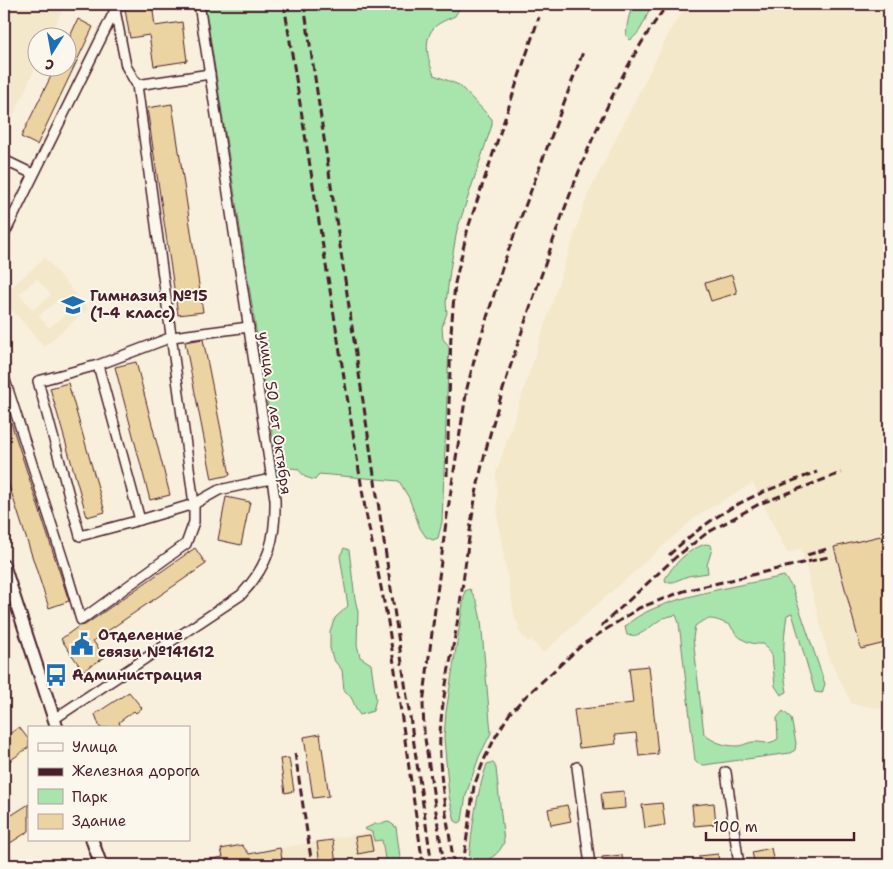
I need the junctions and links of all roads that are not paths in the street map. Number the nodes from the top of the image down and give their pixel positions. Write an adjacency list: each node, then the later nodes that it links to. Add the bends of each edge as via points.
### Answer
1 (199, 4): 3 (street, улица 50 лет Октября)
2 (117, 7): 4 (street, via 126,66); 6 (street)
3 (210, 74): 4 (street); 8 (street, улица 50 лет Октября)
4 (137, 85): 9 (street)
5 (4, 160): 6 (street)
6 (33, 174): 7 (street)
7 (4, 235)
8 (249, 327): 9 (street); 12 (street, улица 50 лет Октября)
9 (172, 337): 10 (street); 13 (street)
10 (98, 365): 14 (street); 14 (street, via 38,381 43,400 80,536)
11 (4, 376): 13 (street, via 81,620 186,544 194,522)
12 (271, 479): 13 (street, via 219,490); 16 (street, улица 50 лет Октября, via 275,499 272,547 252,584 241,595)
13 (194, 504): 14 (street)
14 (140, 520)
15 (4, 566): 16 (street)
16 (55, 723)
17 (577, 767): 21 (street)
18 (726, 772): 22 (street)
19 (93, 842): 20 (street)
20 (101, 865)
21 (590, 865)
22 (739, 865)

